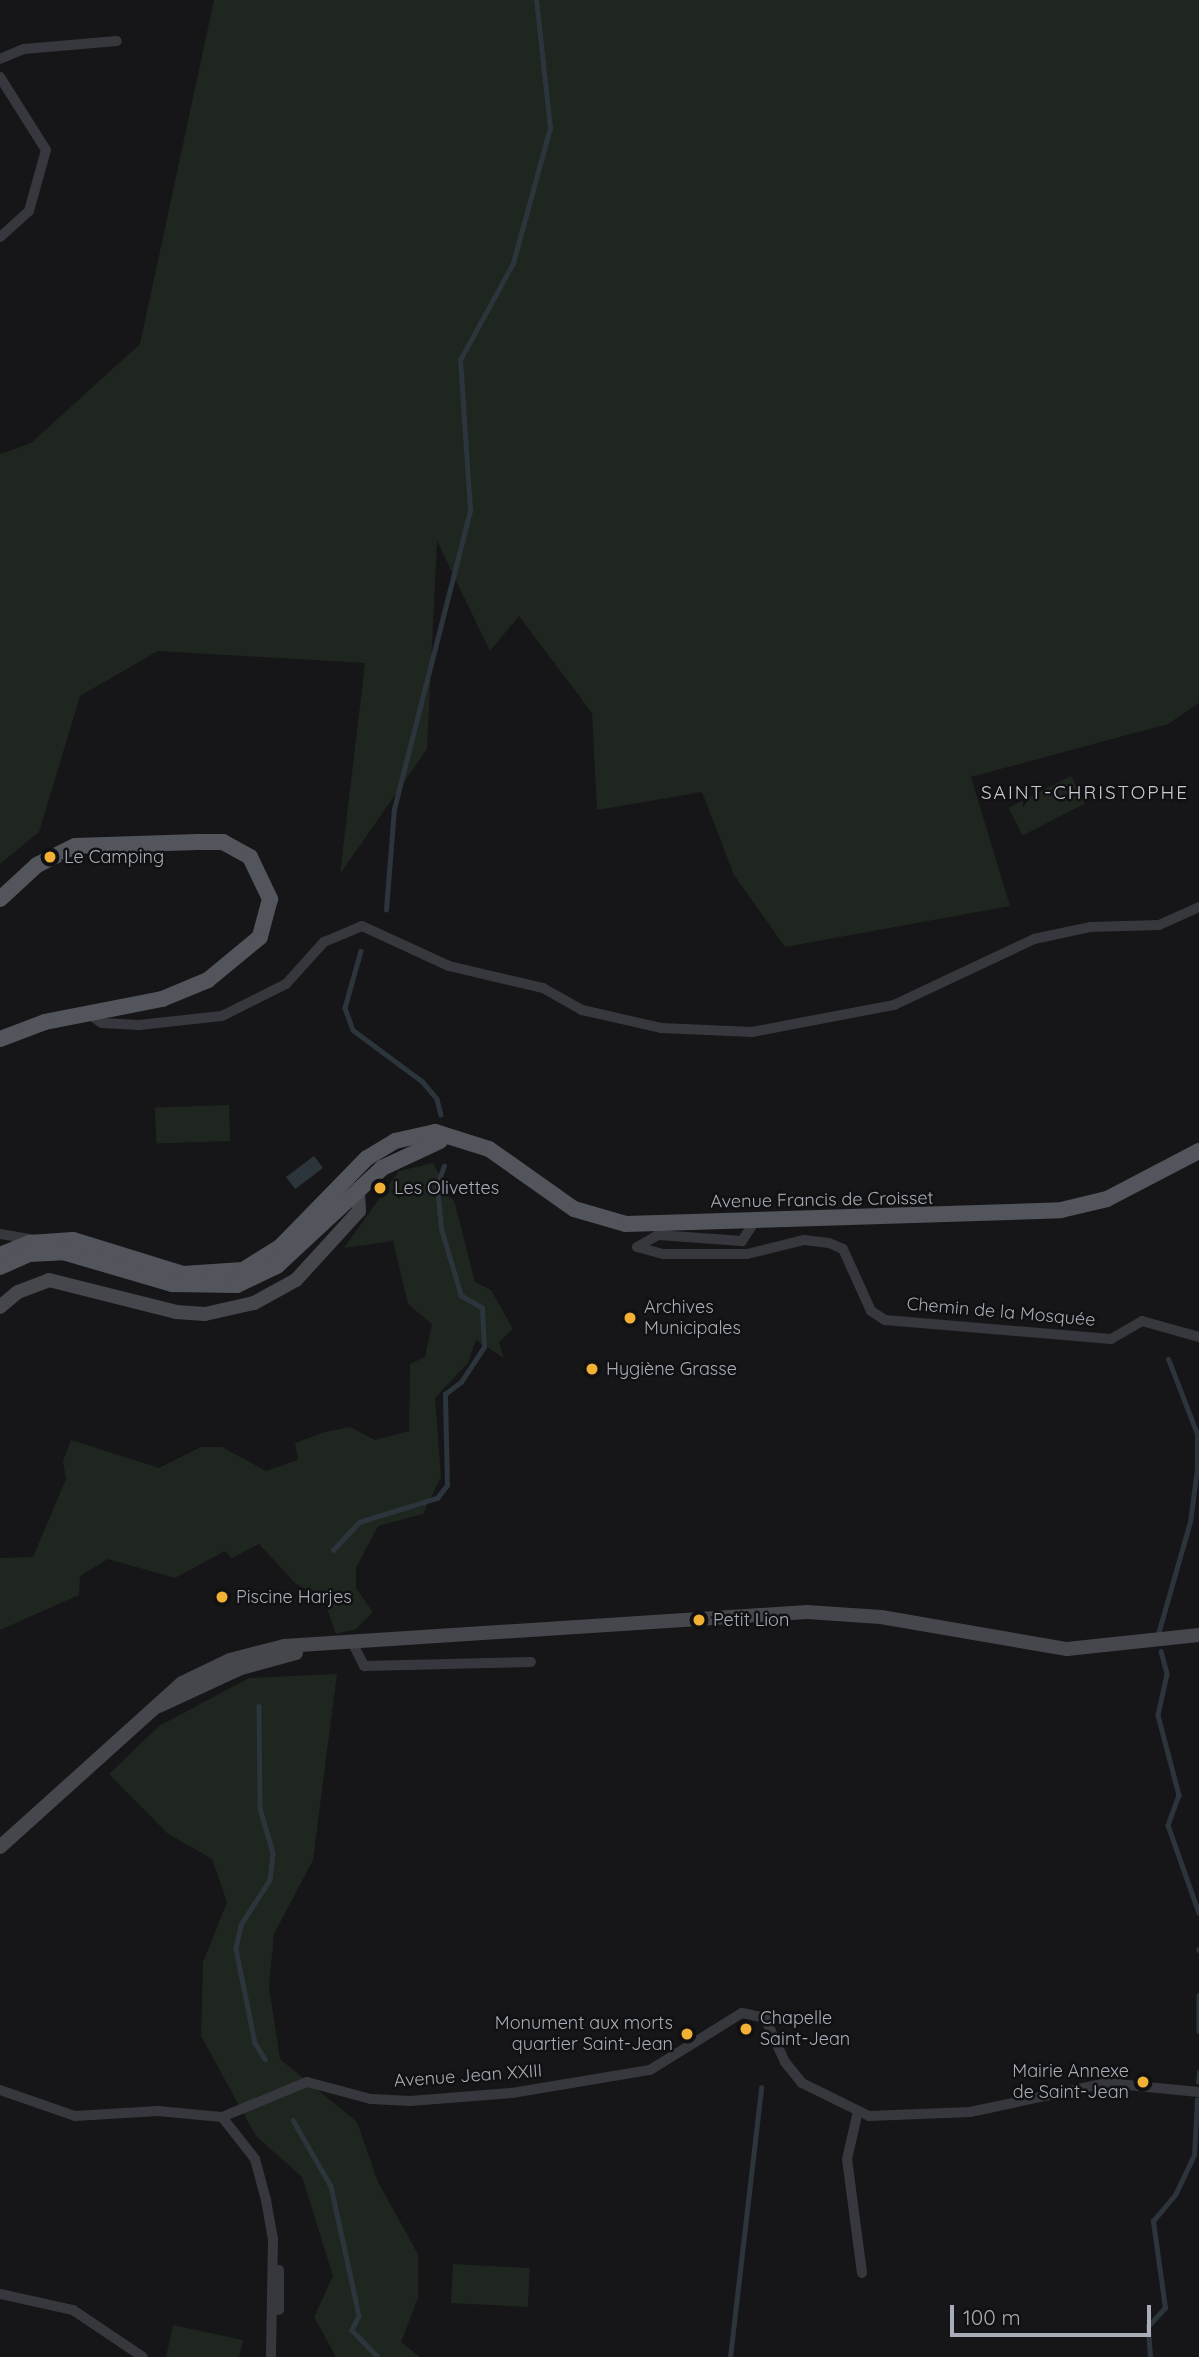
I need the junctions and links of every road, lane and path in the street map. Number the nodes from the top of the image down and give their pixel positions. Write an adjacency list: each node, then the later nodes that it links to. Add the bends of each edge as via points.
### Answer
1 (117, 41): 2 (street, via 24,49)
2 (0, 59)
3 (0, 76): 4 (street, via 46,150 29,212)
4 (0, 237)
5 (0, 899): 7 (main road, via 54,855 101,842 222,842 261,869 270,913 241,958 185,991)
6 (1199, 907): 7 (street, via 1159,925 1090,927 1034,939 894,1005 752,1032 661,1028 582,1010 543,988 449,966 362,926 324,942 286,984 222,1016 139,1025 102,1023)
7 (86, 1012): 8 (main road)
8 (0, 1039)
9 (417, 1135): 10 (main road, Avenue Francis de Croisset); 12 (main road, via 362,1174); 13 (main road, Avenue Francis de Croisset, via 382,1148)
10 (456, 1137): 12 (main road, via 413,1149); 14 (main road, Avenue Francis de Croisset, via 489,1149 554,1199 597,1218 626,1223)
11 (1199, 1151): 14 (main road, Avenue Francis de Croisset, via 1107,1199 1061,1210)
12 (358, 1189): 13 (main road); 18 (main road, via 276,1266 237,1285 172,1284 63,1252 29,1254); 19 (main road, via 359,1212 296,1280 254,1303 205,1314 176,1312 49,1280 18,1292)
13 (332, 1193): 16 (main road, Avenue Francis de Croisset, via 263,1261 224,1274 183,1274 95,1244)
14 (755, 1221): 20 (street, Chemin de la Mosquée, via 742,1241 658,1235 637,1247 664,1254 747,1254 804,1240 829,1243 843,1249 872,1311 885,1320 1111,1339 1142,1321)
15 (0, 1234): 16 (street)
16 (42, 1241): 17 (main road)
17 (0, 1255)
18 (0, 1268)
19 (0, 1307)
20 (1199, 1337)
21 (1199, 1635): 22 (main road, via 1067,1650 881,1617 807,1612)
22 (353, 1644): 23 (street, via 365,1666); 24 (main road, via 318,1647 241,1668 158,1707)
23 (531, 1662)
24 (0, 1847)
25 (0, 2090): 28 (street, Avenue Jean XXIII, via 75,2116 158,2111)
26 (1199, 2091): 27 (street, via 1107,2082 970,2112 916,2118)
27 (858, 2111): 28 (street, Avenue Jean XXIII, via 802,2083 785,2062 765,2018 727,2017 671,2061 586,2082 410,2101 307,2082); 30 (street, via 847,2159)
28 (222, 2117): 29 (street, via 255,2159)
29 (273, 2248): 33 (street); 34 (street, via 279,2270)
30 (862, 2273)
31 (0, 2294): 32 (street, via 74,2310)
32 (143, 2357)
33 (271, 2357)
34 (278, 2357)

